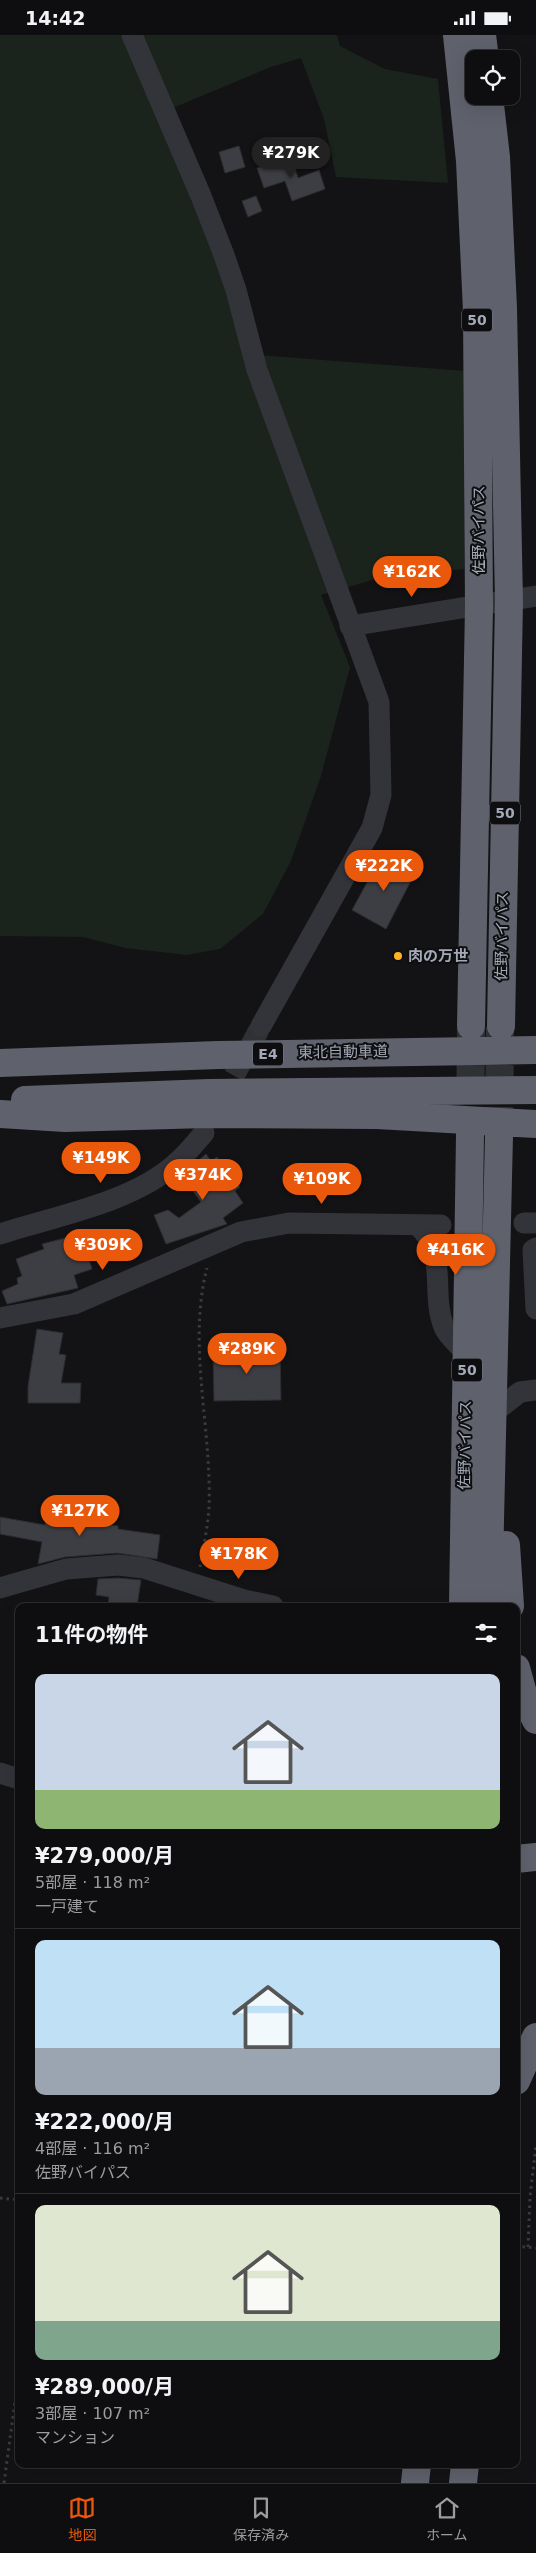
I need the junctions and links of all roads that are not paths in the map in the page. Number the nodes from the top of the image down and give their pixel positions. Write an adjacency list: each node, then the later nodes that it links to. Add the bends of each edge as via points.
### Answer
1 (132, 35): 9 (street, via 224,255 257,370)
2 (457, 35): 8 (highway, 佐野バイパス / 50, via 470,161 477,311)
3 (482, 35): 4 (highway)
4 (484, 50)
5 (490, 105): 7 (highway, 佐野バイパス / 50, via 496,157 503,308)
6 (536, 596): 7 (street)
7 (510, 601): 8 (street); 10 (highway, 佐野バイパス / 50)
8 (480, 607): 9 (street); 12 (highway, 佐野バイパス / 50)
9 (350, 626): 11 (street, via 379,702 381,795 372,828)
10 (500, 1025)
11 (261, 1026)
12 (472, 1026)
13 (536, 1050): 14 (highway, 東北自動車道 / E4, via 218,1055)
14 (0, 1063)
15 (536, 1090): 16 (highway, via 219,1093)
16 (0, 1102)
17 (0, 1114): 18 (highway, via 65,1118 206,1114 377,1115)
18 (536, 1124)
19 (204, 1133): 24 (street, via 175,1164 145,1184 106,1201)
20 (470, 1135): 28 (highway, 佐野バイパス / 50)
21 (498, 1135): 30 (highway, 佐野バイパス / 50)
22 (417, 1225): 23 (street); 27 (street, via 289,1223 241,1232 74,1304); 28 (street, via 428,1234 437,1260 439,1310 445,1329)
23 (441, 1225)
24 (0, 1234)
25 (536, 1248): 26 (street, via 533,1250)
26 (536, 1309)
27 (0, 1318)
28 (467, 1354): 32 (highway, 佐野バイパス / 50)
29 (536, 1391): 30 (street, via 520,1392)
30 (493, 1413): 31 (highway, 佐野バイパス / 50)
31 (492, 1455): 37 (highway, 佐野バイパス / 50); 38 (highway, via 505,1524)
32 (463, 1553): 35 (highway); 36 (highway, 佐野バイパス / 50)
33 (0, 1588): 34 (street, via 66,1569 118,1565 144,1568)
34 (256, 1603)
35 (455, 1603)
36 (462, 1603)
37 (488, 1603)
38 (510, 1603)
39 (520, 1682): 40 (highway)
40 (536, 1720)
41 (0, 1773): 42 (street)
42 (15, 1778)
43 (536, 2037): 44 (highway)
44 (520, 2072)
45 (417, 2468): 48 (highway)
46 (436, 2468): 49 (highway)
47 (465, 2468): 50 (highway)
48 (415, 2483)
49 (434, 2483)
50 (463, 2483)

